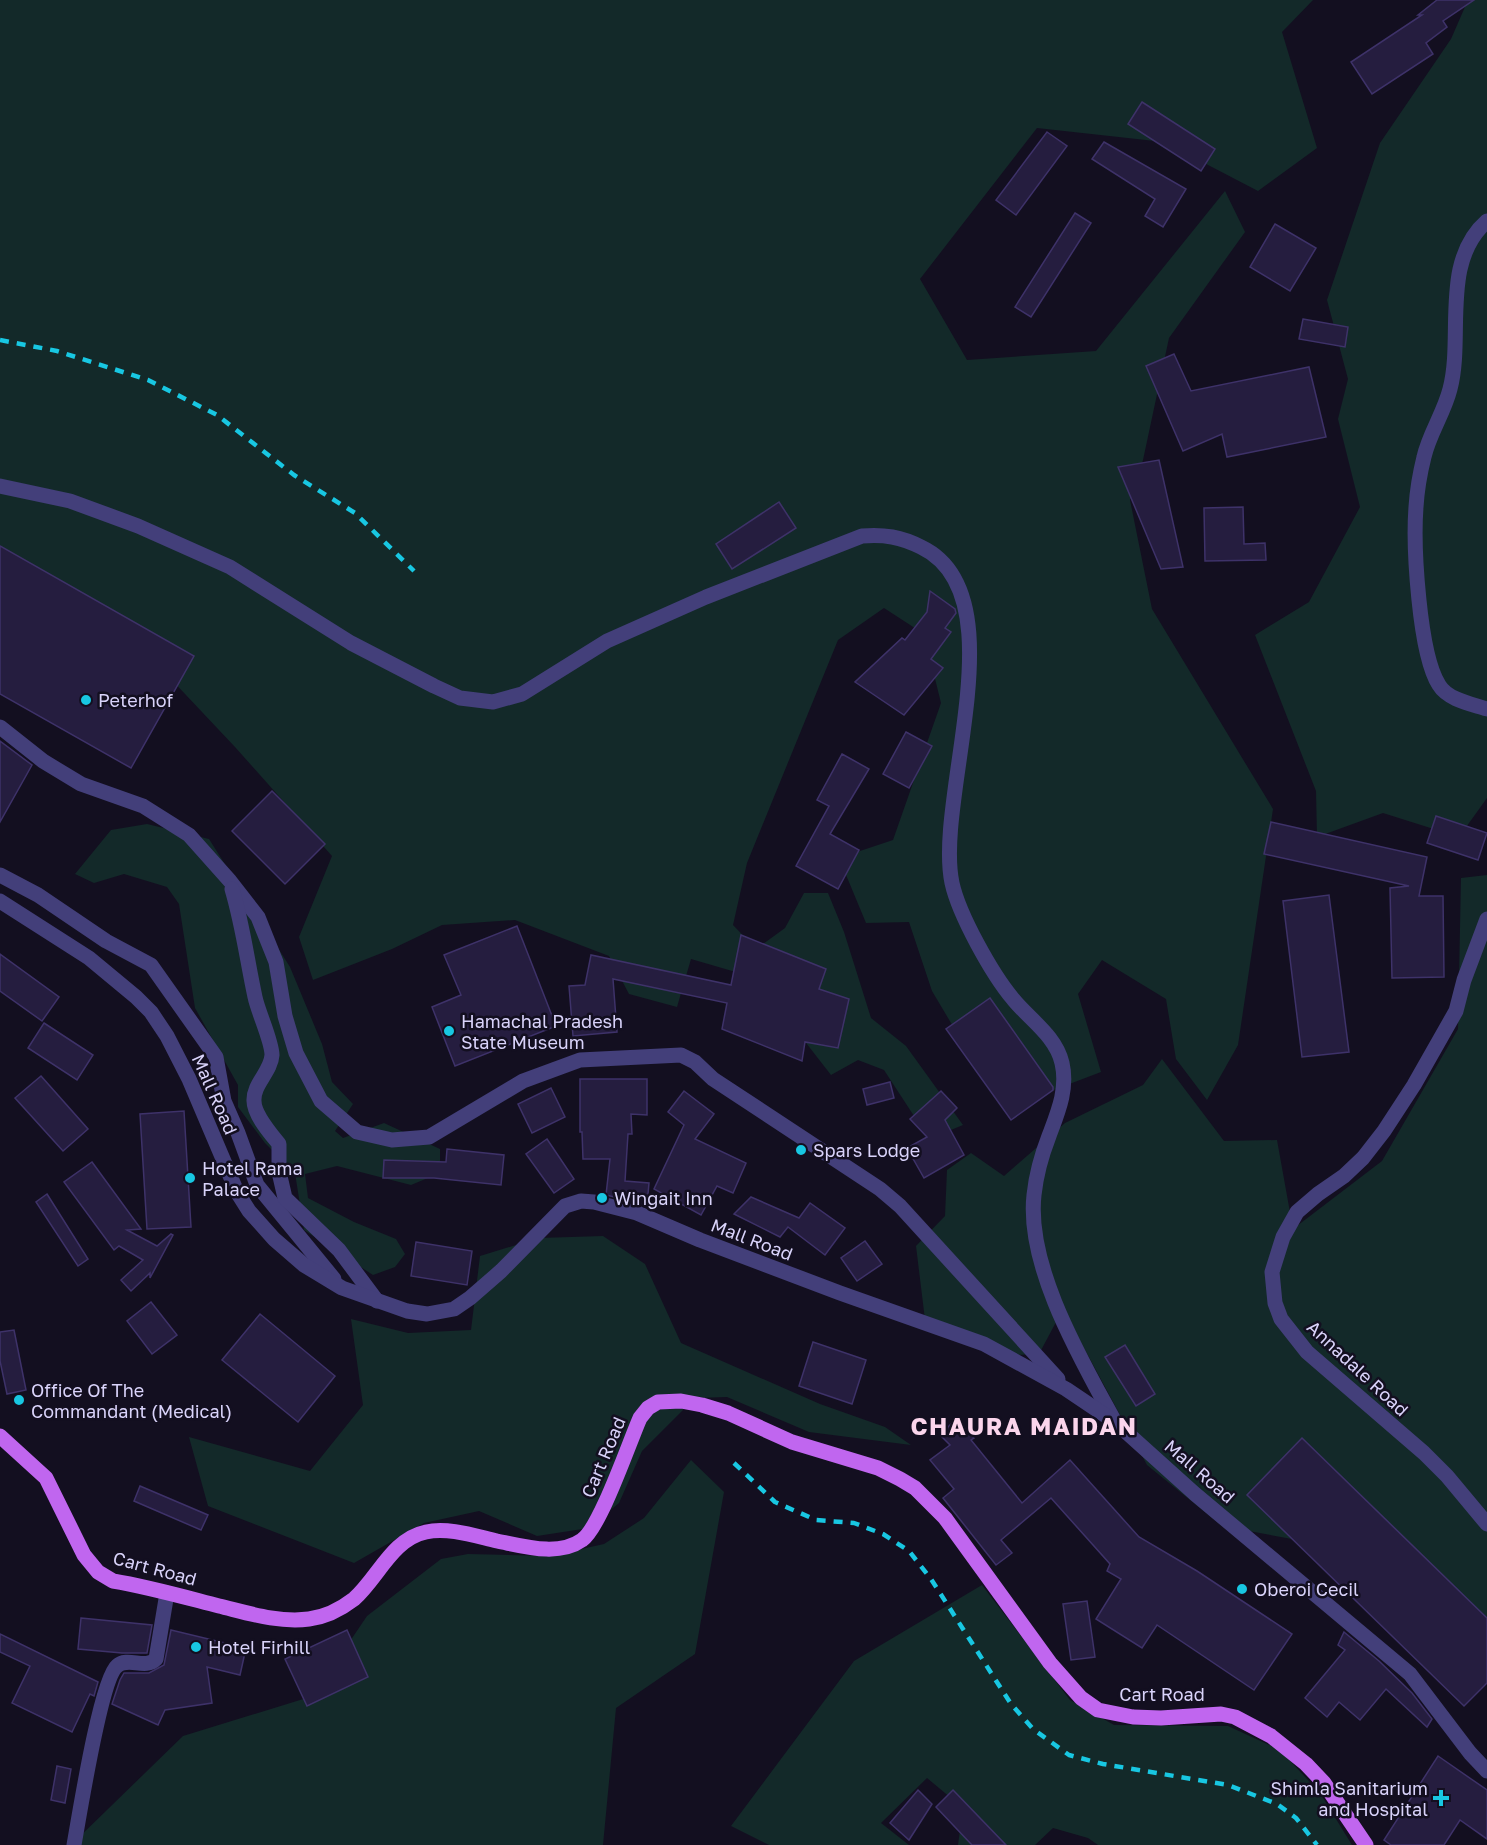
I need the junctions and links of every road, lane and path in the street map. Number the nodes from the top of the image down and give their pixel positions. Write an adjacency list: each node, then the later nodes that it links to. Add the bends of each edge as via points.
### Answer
1 (1487, 221): 3 (street, via 1466,249 1455,295 1450,389 1424,456 1416,507 1417,573 1429,667 1440,688 1456,699)
2 (0, 486): 12 (street, via 70,501 138,526 230,567 351,643 460,699 493,702 522,694 607,641 862,536 884,534 907,540 944,562 956,581 967,613 970,643 949,847 953,886 998,981 1041,1029 1061,1060 1063,1093 1034,1196 1038,1254 1077,1351)
3 (1487, 709)
4 (0, 727): 6 (street, via 43,761 81,784 143,806 189,835)
5 (0, 875): 9 (street, via 151,965 216,1057 224,1101 257,1185)
6 (230, 881): 10 (street, via 243,927 255,999 272,1053 254,1102 279,1144 279,1172 285,1198 339,1250); 11 (street, via 258,917 276,962 296,1053 321,1101 357,1132 392,1140 429,1137 523,1081 580,1059 685,1056 900,1206)
7 (0, 902): 9 (street, Mall Road, via 89,958 151,1012 189,1080 249,1211 304,1264)
8 (1487, 919): 14 (street, Annadale Road, via 1456,1011 1431,1057 1363,1158 1297,1212 1283,1237 1272,1285 1281,1319 1307,1352 1424,1453)
9 (342, 1288): 10 (street, Mall Road)
10 (377, 1301): 11 (street, Mall Road, via 417,1313 454,1309 501,1271 566,1206 594,1202 637,1213 840,1293 960,1334)
11 (1066, 1389): 12 (street, Mall Road)
12 (1115, 1422): 16 (street, Mall Road, via 1410,1674)
13 (0, 1436): 15 (main road, Cart Road, via 46,1478 84,1555 98,1572 113,1581)
14 (1487, 1524)
15 (167, 1593): 17 (street, via 156,1659 148,1664 123,1662 117,1666 104,1694); 18 (main road, Cart Road, via 277,1619 307,1619 346,1604 395,1551 417,1534 460,1533 536,1548 576,1544 592,1529 640,1418 648,1408 668,1401 702,1405 792,1442 878,1468 915,1488 945,1518 1050,1663 1081,1698 1098,1710 1132,1717 1235,1717 1270,1736 1306,1764 1324,1783)
16 (1487, 1771)
17 (74, 1845)
18 (1366, 1845)

